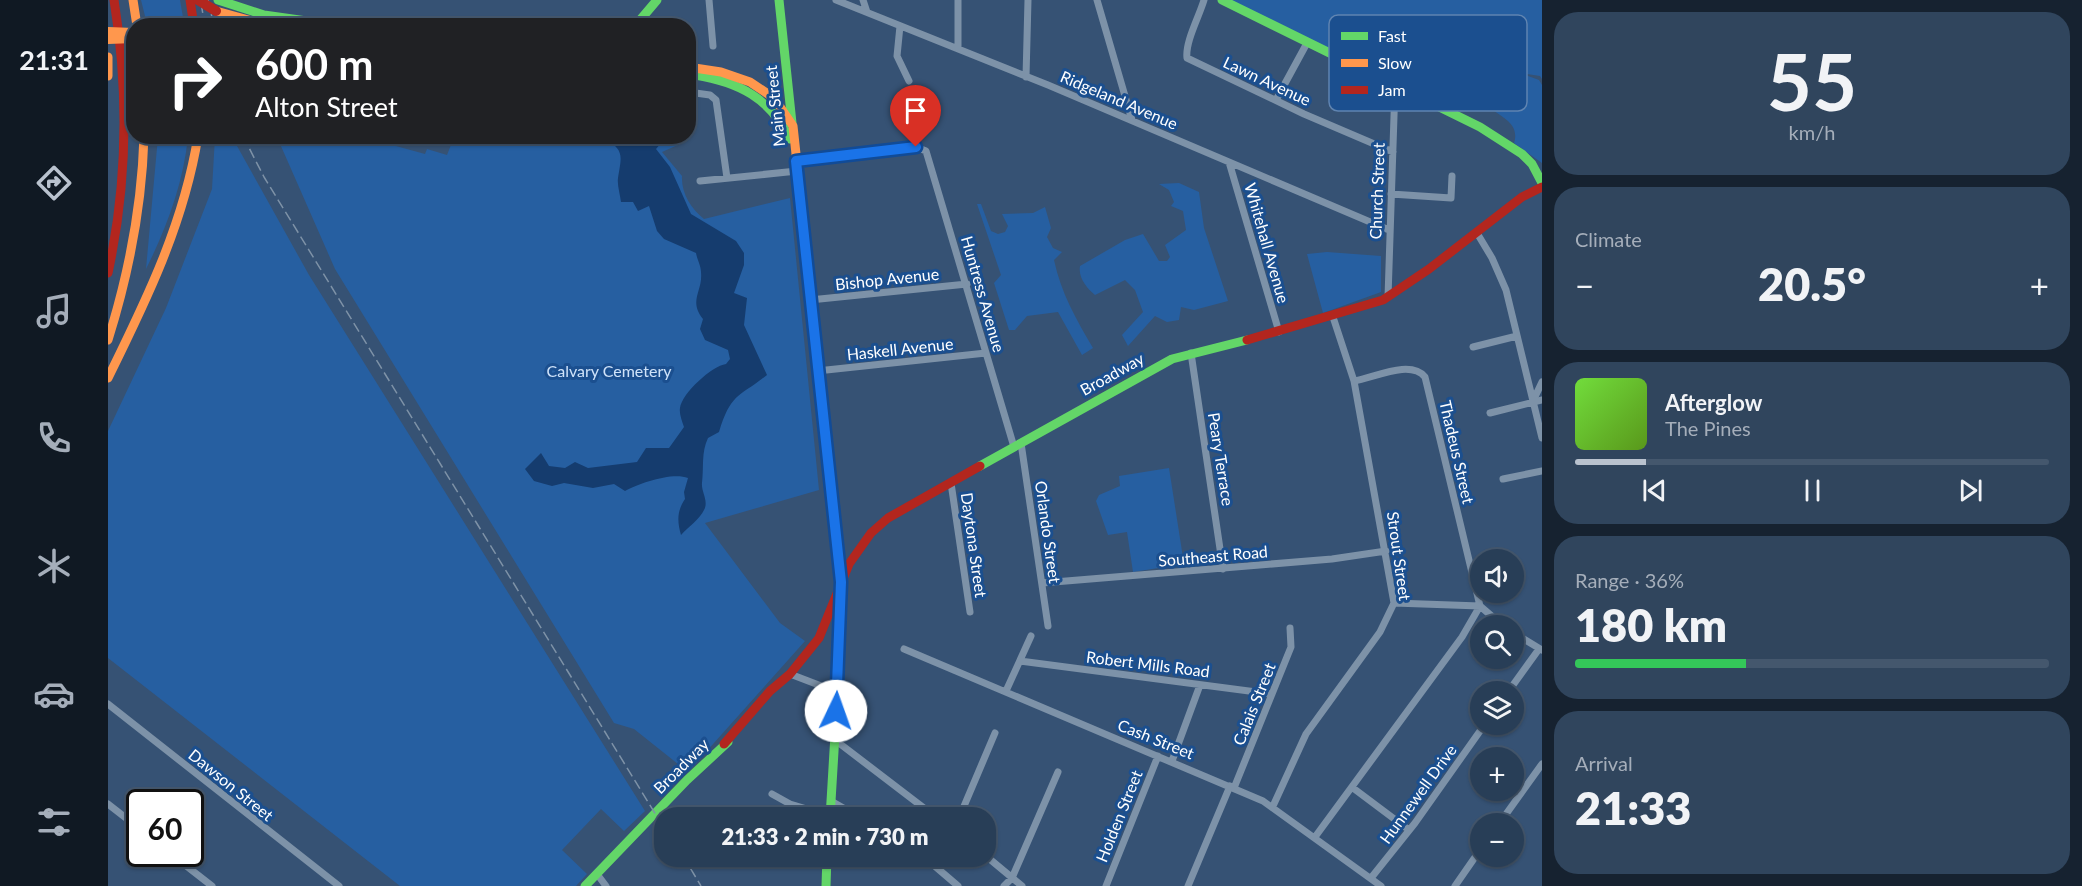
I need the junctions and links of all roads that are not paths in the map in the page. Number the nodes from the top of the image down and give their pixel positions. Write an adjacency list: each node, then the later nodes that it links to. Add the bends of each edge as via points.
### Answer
1 (114, 0): 55 (main road, via 123,70 125,138 121,205)
2 (133, 0): 17 (main road)
3 (190, 0): 18 (main road)
4 (198, 0): 15 (main road, bridge)
5 (657, 0): 21 (main road)
6 (709, 0): 28 (street)
7 (779, 0): 42 (main road, Main Street)
8 (836, 0): 16 (street, Ridgeland Avenue)
9 (863, 0): 16 (street)
10 (958, 0): 29 (street)
11 (1028, 0): 35 (street)
12 (1097, 0): 41 (street)
13 (1204, 0): 38 (street, Lawn Avenue, via 1187,58)
14 (1222, 0): 27 (main road)
15 (217, 5): 19 (main road); 20 (main road)
16 (867, 12): 22 (street, Ridgeland Avenue)
17 (136, 18)
18 (193, 18)
19 (246, 18)
20 (285, 18)
21 (642, 18)
22 (900, 26): 29 (street, Ridgeland Avenue); 36 (street, via 897,56)
23 (108, 32): 24 (main road, bridge)
24 (126, 33)
25 (126, 38): 26 (main road, bridge)
26 (108, 39)
27 (1307, 43): 30 (main road); 38 (street)
28 (713, 46)
29 (958, 48): 35 (street, Ridgeland Avenue)
30 (1329, 54)
31 (108, 57): 33 (main road)
32 (696, 68): 42 (main road, via 751,81 775,100)
33 (108, 76)
34 (696, 76): 46 (main road, via 730,82 756,94 780,118)
35 (1026, 77): 41 (street, Ridgeland Avenue)
36 (909, 81)
37 (696, 93): 49 (street, via 716,100)
38 (1276, 100): 45 (street, Lawn Avenue)
39 (1394, 111): 45 (street, Church Street)
40 (1448, 111): 51 (main road, via 1510,146 1532,164)
41 (1132, 120): 47 (street, Ridgeland Avenue)
42 (793, 126): 46 (main road, Main Street)
43 (144, 144): 62 (main road, via 131,255)
44 (197, 144): 67 (main road, via 178,228)
45 (1393, 152): 52 (street, Church Street)
46 (796, 162): 49 (street); 56 (street, Huntress Avenue, via 924,149); 58 (main road, Main Street)
47 (1229, 162): 53 (street, Ridgeland Avenue); 60 (street, Whitehall Avenue)
48 (1452, 176): 52 (street, via 1450,198)
49 (727, 178): 50 (street)
50 (700, 181)
51 (1542, 185): 54 (main road, Broadway)
52 (1391, 194): 53 (street, Church Street)
53 (1389, 230): 57 (street, Church Street)
54 (1477, 233): 57 (main road, Broadway); 61 (street, via 1501,277)
55 (108, 273)
56 (966, 284): 58 (street, Bishop Avenue); 64 (street, Huntress Avenue)
57 (1388, 297): 59 (main road, Broadway)
58 (810, 300): 66 (main road, Main Street)
59 (1333, 317): 60 (main road, Broadway); 68 (street, Strout Street)
60 (1280, 332): 65 (main road, Broadway)
61 (1517, 336): 63 (street); 71 (street)
62 (108, 340)
63 (1473, 347)
64 (986, 353): 66 (street, Haskell Avenue); 74 (street, Huntress Avenue)
65 (1191, 353): 74 (main road, Broadway, via 1162,363); 79 (street, Peary Terrace)
66 (817, 371): 80 (main road, Main Street)
67 (108, 378)
68 (1354, 381): 78 (street, Strout Street); 83 (street, Thadeus Street, via 1409,368 1425,377)
69 (1542, 382): 71 (street)
70 (1542, 400): 71 (street)
71 (1533, 402): 72 (street); 73 (street)
72 (1490, 412)
73 (1542, 438)
74 (1018, 445): 77 (main road, Broadway); 81 (street, Orlando Street)
75 (1542, 471): 76 (street)
76 (1503, 479)
77 (951, 483): 80 (main road, Broadway, via 877,527 849,564); 84 (street, Daytona Street)
78 (1386, 551): 79 (street, Southeast Road); 82 (street, Strout Street)
79 (1223, 569): 81 (street, Southeast Road)
80 (841, 582): 93 (main road, Broadway, via 825,628); 97 (main road, Main Street)
81 (1042, 583): 86 (street, Orlando Street)
82 (1395, 603): 83 (street); 112 (street, Strout Street, via 1380,632 1306,734)
83 (1480, 606): 85 (street); 108 (street)
84 (970, 612)
85 (1490, 615)
86 (1047, 626)
87 (1290, 628): 98 (street, Calais Street, via 1291,647)
88 (1031, 636): 92 (street)
89 (1524, 640): 91 (street)
90 (904, 649): 96 (street, Cash Street)
91 (1540, 650): 94 (street)
92 (1020, 661): 95 (street, Robert Mills Road); 96 (street)
93 (789, 674): 97 (street); 127 (main road, Broadway)
94 (1516, 681)
95 (1200, 685): 98 (street, Robert Mills Road); 104 (street)
96 (1006, 691): 103 (street, Cash Street)
97 (837, 692): 102 (main road, Main Street)
98 (1272, 694): 107 (street, Calais Street)
99 (108, 704): 128 (street, Dawson Street)
100 (995, 733): 117 (street)
101 (1477, 735): 120 (street, Hunnewell Drive)
102 (835, 740): 110 (main road, Main Street); 116 (street)
103 (1158, 756): 104 (street, Cash Street); 140 (street, Holden Street)
104 (1172, 761): 107 (street, Cash Street)
105 (1542, 764): 118 (street)
106 (1058, 772): 129 (street)
107 (1232, 787): 112 (street, Cash Street); 141 (street, Calais Street)
108 (1353, 788): 120 (street); 121 (street)
109 (772, 794): 113 (street)
110 (831, 801): 114 (main road, Main Street); 115 (street)
111 (108, 804): 119 (street)
112 (1274, 806): 121 (street, Cash Street)
113 (800, 807)
114 (831, 807)
115 (842, 807)
116 (923, 807)
117 (964, 807)
118 (1507, 813)
119 (126, 818)
120 (1410, 830): 130 (street, Hunnewell Drive)
121 (1315, 837): 130 (street, Cash Street)
122 (996, 864): 129 (street)
123 (1470, 864): 143 (street)
124 (188, 867): 131 (street)
125 (827, 867): 136 (main road)
126 (936, 867): 137 (street)
127 (597, 874): 134 (main road, Broadway); 135 (street)
128 (328, 878): 132 (street); 133 (street, Dawson Street)
129 (1012, 878): 138 (street); 139 (street)
130 (1371, 878): 142 (street, Cash Street)
131 (212, 886)
132 (321, 886)
133 (339, 886)
134 (585, 886)
135 (606, 886)
136 (826, 886)
137 (958, 886)
138 (1004, 886)
139 (1022, 886)
140 (1106, 886)
141 (1188, 886)
142 (1381, 886)
143 (1455, 886)

